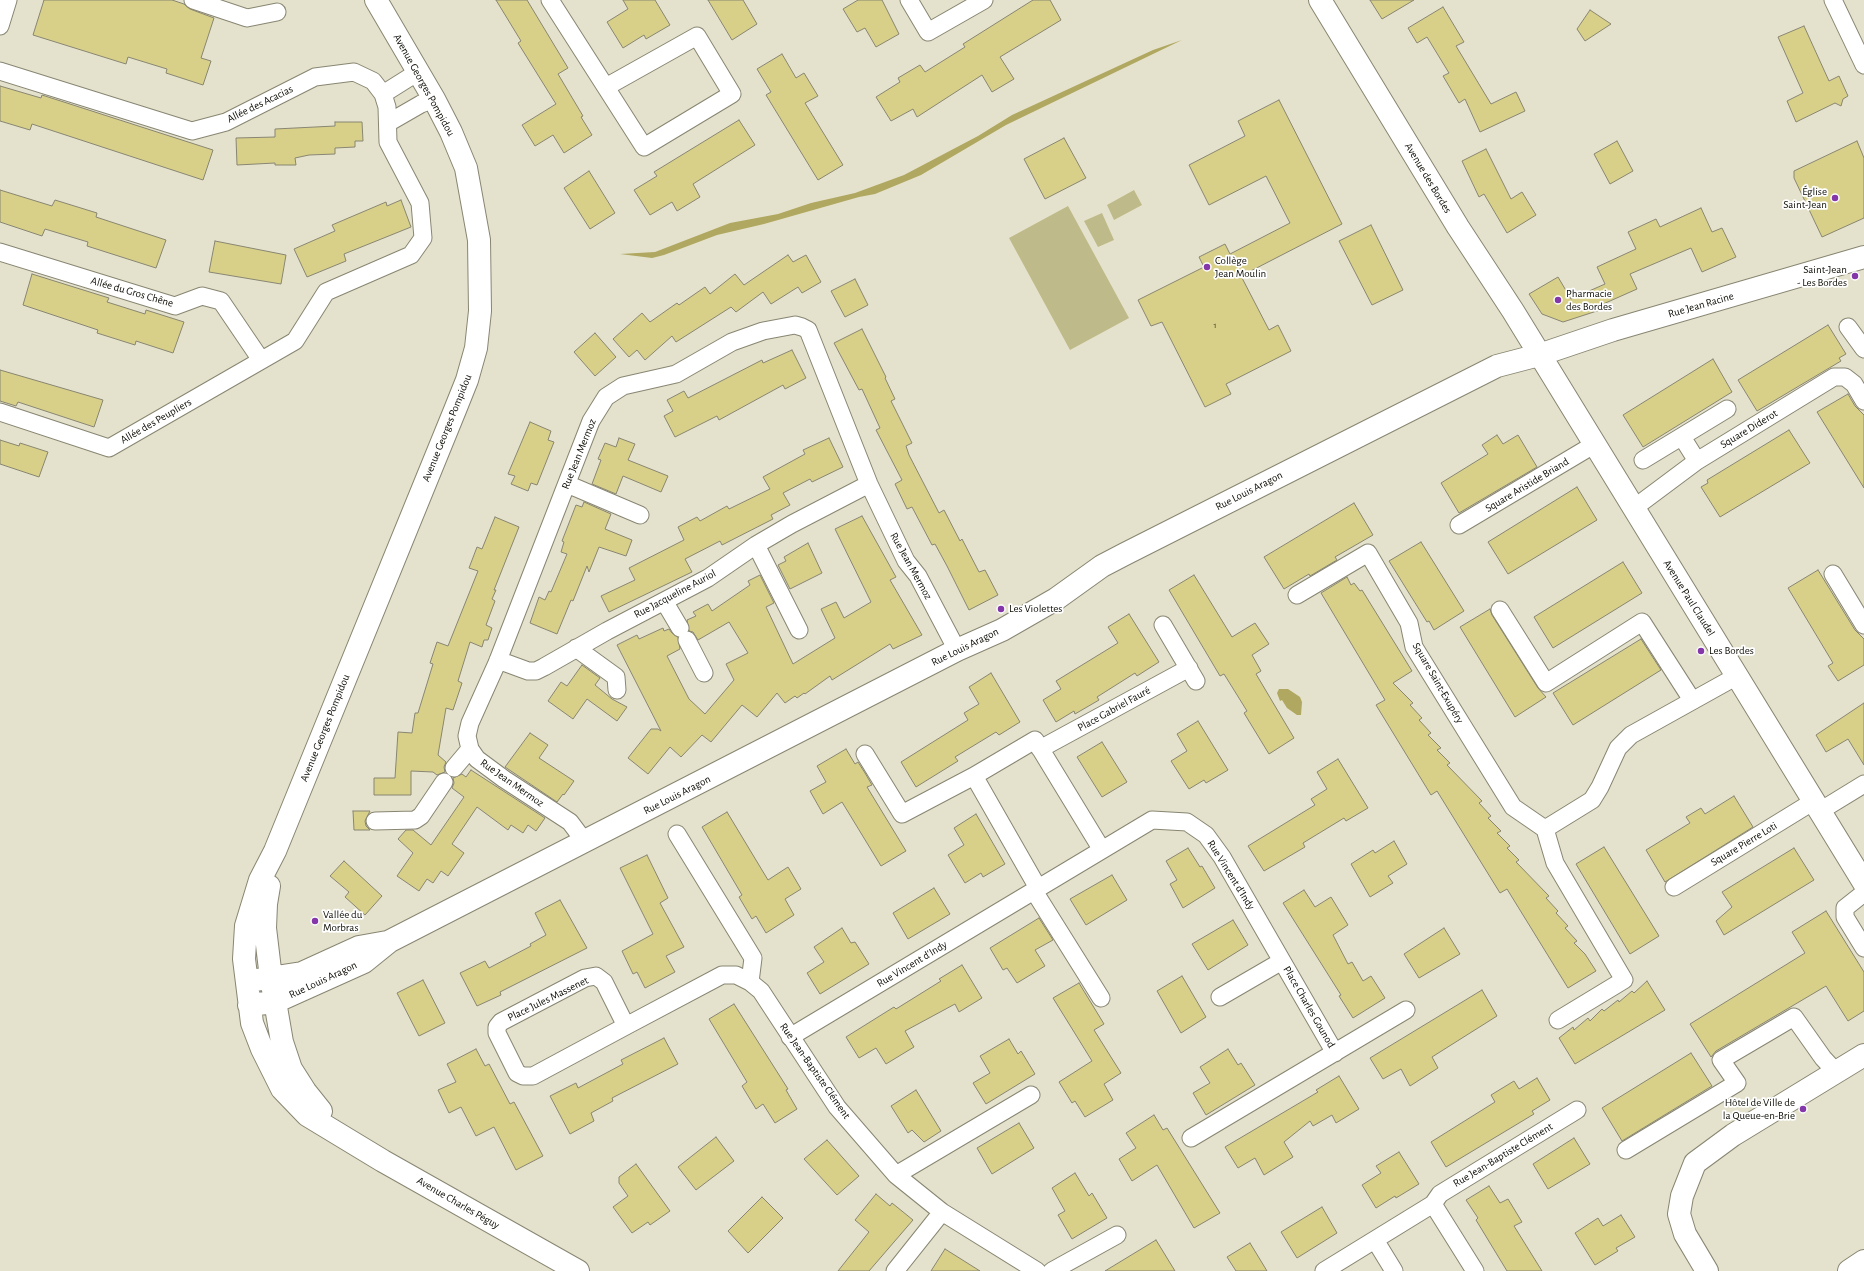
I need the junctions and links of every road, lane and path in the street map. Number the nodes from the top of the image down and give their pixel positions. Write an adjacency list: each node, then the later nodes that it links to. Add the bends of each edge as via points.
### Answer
1 (8, 0): 10 (street)
2 (192, 0): 9 (street, via 247,18)
3 (376, 0): 13 (street, Avenue Georges Pompidou)
4 (550, 0): 14 (street)
5 (909, 0): 6 (street, via 928,32)
6 (984, 0)
7 (1320, 0): 22 (street, Avenue des Bordes, via 1458,227)
8 (1833, 0): 11 (street)
9 (277, 12)
10 (0, 26)
11 (1864, 65)
12 (0, 71): 15 (street, Allée des Acacias, via 192,131 226,122 315,77 354,72 373,81)
13 (418, 72): 15 (street); 16 (street, Avenue Georges Pompidou)
14 (606, 87): 14 (street, via 644,147 732,94 697,36)
15 (384, 94): 17 (street)
16 (434, 99): 17 (street); 63 (street, Avenue Georges Pompidou, via 466,168 480,240 480,311 476,348 467,380)
17 (388, 123): 23 (street, via 388,142 420,203 423,238 411,255 326,292 295,341)
18 (0, 252): 23 (street, Allée du Gros Chêne, via 175,306 202,296 221,301)
19 (1864, 257): 22 (street, Rue Jean Racine, via 1613,330)
20 (1848, 326): 21 (street)
21 (1864, 349)
22 (1540, 355): 28 (street, Avenue Paul Claudel); 46 (street, Rue Louis Aragon, via 1498,366 1132,550 1102,566 1056,599 1002,630)
23 (261, 360): 26 (street, Allée des Peupliers, via 109,448)
24 (1863, 398): 30 (street, Square Diderot, via 1854,384 1845,377 1834,377)
25 (1727, 409): 27 (street)
26 (0, 412)
27 (1682, 437): 29 (street); 30 (street)
28 (1595, 444): 33 (street, Avenue Paul Claudel); 35 (street, Square Aristide Briand)
29 (1643, 460)
30 (1697, 461): 33 (street, Square Diderot)
31 (567, 484): 32 (street, Rue Jean Mermoz, via 591,421 606,397 623,386 676,374 732,342 764,331 802,326 808,330); 34 (street); 47 (street, Rue Jean Mermoz)
32 (868, 484): 36 (street, Rue Jacqueline Auriol); 46 (street, Rue Jean Mermoz, via 906,561 918,576)
33 (1634, 508): 49 (street, Avenue Paul Claudel)
34 (640, 515)
35 (1459, 525)
36 (756, 545): 39 (street, Rue Jacqueline Auriol, via 708,578); 44 (street)
37 (1833, 574): 40 (street)
38 (1297, 595): 59 (street, Square Saint-Exupéry, via 1368,553 1409,623 1414,647 1513,807)
39 (664, 601): 45 (street, Rue Jacqueline Auriol); 48 (street)
40 (1859, 605): 43 (street)
41 (1500, 610): 51 (street, via 1546,683 1642,622)
42 (1163, 625): 53 (street, Place Gabriel Fauré, via 1192,675)
43 (1864, 625)
44 (799, 630)
45 (576, 648): 47 (street, Rue Jacqueline Auriol, via 532,672); 50 (street, via 616,677)
46 (957, 650): 61 (street, Rue Louis Aragon)
47 (498, 660): 52 (street, Rue Jean Mermoz, via 470,723 467,736)
48 (704, 673)
49 (1737, 676): 51 (street); 57 (street, Avenue Paul Claudel)
50 (617, 690)
51 (1692, 700): 59 (street, via 1631,735 1618,748 1592,800)
52 (470, 749): 58 (street, via 416,820); 61 (street, Rue Jean Mermoz, via 477,759 504,779 570,822)
53 (1040, 749): 55 (street, via 1034,740); 62 (street)
54 (866, 754): 55 (street, via 902,814)
55 (974, 776): 66 (street)
56 (1864, 784): 57 (street, Square Pierre Loti)
57 (1817, 806): 64 (street, Avenue Paul Claudel); 65 (street, Square Pierre Loti)
58 (375, 821)
59 (1545, 829): 79 (street, via 1554,863 1624,980)
60 (677, 834): 73 (street, via 753,958)
61 (585, 842): 68 (street, Rue Louis Aragon)
62 (1102, 850): 66 (street, Rue Vincent d'Indy); 70 (street, Rue Vincent d'Indy, via 1152,820 1187,822 1206,835 1222,857)
63 (275, 852): 71 (street, Avenue Georges Pompidou, via 266,904 265,928); 72 (street, Avenue Georges Pompidou, via 260,880 246,926)
64 (1864, 882)
65 (1674, 887)
66 (1036, 889): 75 (street); 81 (street, Rue Vincent d'Indy)
67 (1864, 893): 69 (street, via 1845,908 1845,917)
68 (390, 941): 71 (street, Rue Louis Aragon, via 359,946 302,973); 76 (street, Rue Louis Aragon, via 364,962)
69 (1864, 948)
70 (1282, 961): 74 (street, Place Charles Gounod); 82 (street, Place Charles Gounod)
71 (271, 978): 72 (street, Rue Louis Aragon); 76 (street, Avenue Charles Péguy)
72 (246, 981): 77 (street, Avenue Charles Péguy)
73 (750, 982): 80 (street, Place Jules Massenet, via 736,975 722,975); 81 (street, Rue Jean-Baptiste Clément, via 761,991)
74 (1220, 997)
75 (1101, 998)
76 (275, 1002): 77 (street, Rue Louis Aragon); 87 (street, Avenue Charles Péguy, via 282,1042 292,1069 305,1092)
77 (250, 1005): 87 (street, Avenue Charles Péguy, via 252,1023 282,1089 308,1115)
78 (1406, 1010): 82 (street, Place Charles Gounod)
79 (1558, 1020)
80 (626, 1026): 80 (street, Place Jules Massenet, via 533,1076 523,1076 517,1072 497,1033 497,1026 501,1022 585,978 596,976 604,982)
81 (790, 1037): 90 (street, Rue Jean-Baptiste Clément, via 837,1107)
82 (1335, 1052): 88 (street, Place Charles Gounod)
83 (1864, 1055): 84 (street)
84 (1835, 1072): 89 (street, via 1794,1017 1722,1060 1736,1083); 103 (street, via 1733,1135 1695,1163 1682,1196 1679,1214 1685,1234)
85 (1031, 1095): 90 (street)
86 (1577, 1110): 91 (street, Rue Jean-Baptiste Clément, via 1440,1194)
87 (339, 1134): 96 (street, Avenue Charles Péguy)
88 (1190, 1138)
89 (1626, 1150)
90 (896, 1175): 92 (street, Rue Jean-Baptiste Clément)
91 (1433, 1204): 94 (street, Rue Jean-Baptiste Clément); 102 (street)
92 (942, 1212): 97 (street); 98 (street, Rue Jean-Baptiste Clément)
93 (1117, 1235): 99 (street)
94 (1375, 1240): 100 (street, Rue Jean-Baptiste Clément); 101 (street)
95 (1864, 1261): 104 (street)
96 (578, 1271)
97 (895, 1271)
98 (1038, 1271)
99 (1052, 1271)
100 (1324, 1271)
101 (1394, 1271)
102 (1475, 1271)
103 (1706, 1271)
104 (1849, 1271)

